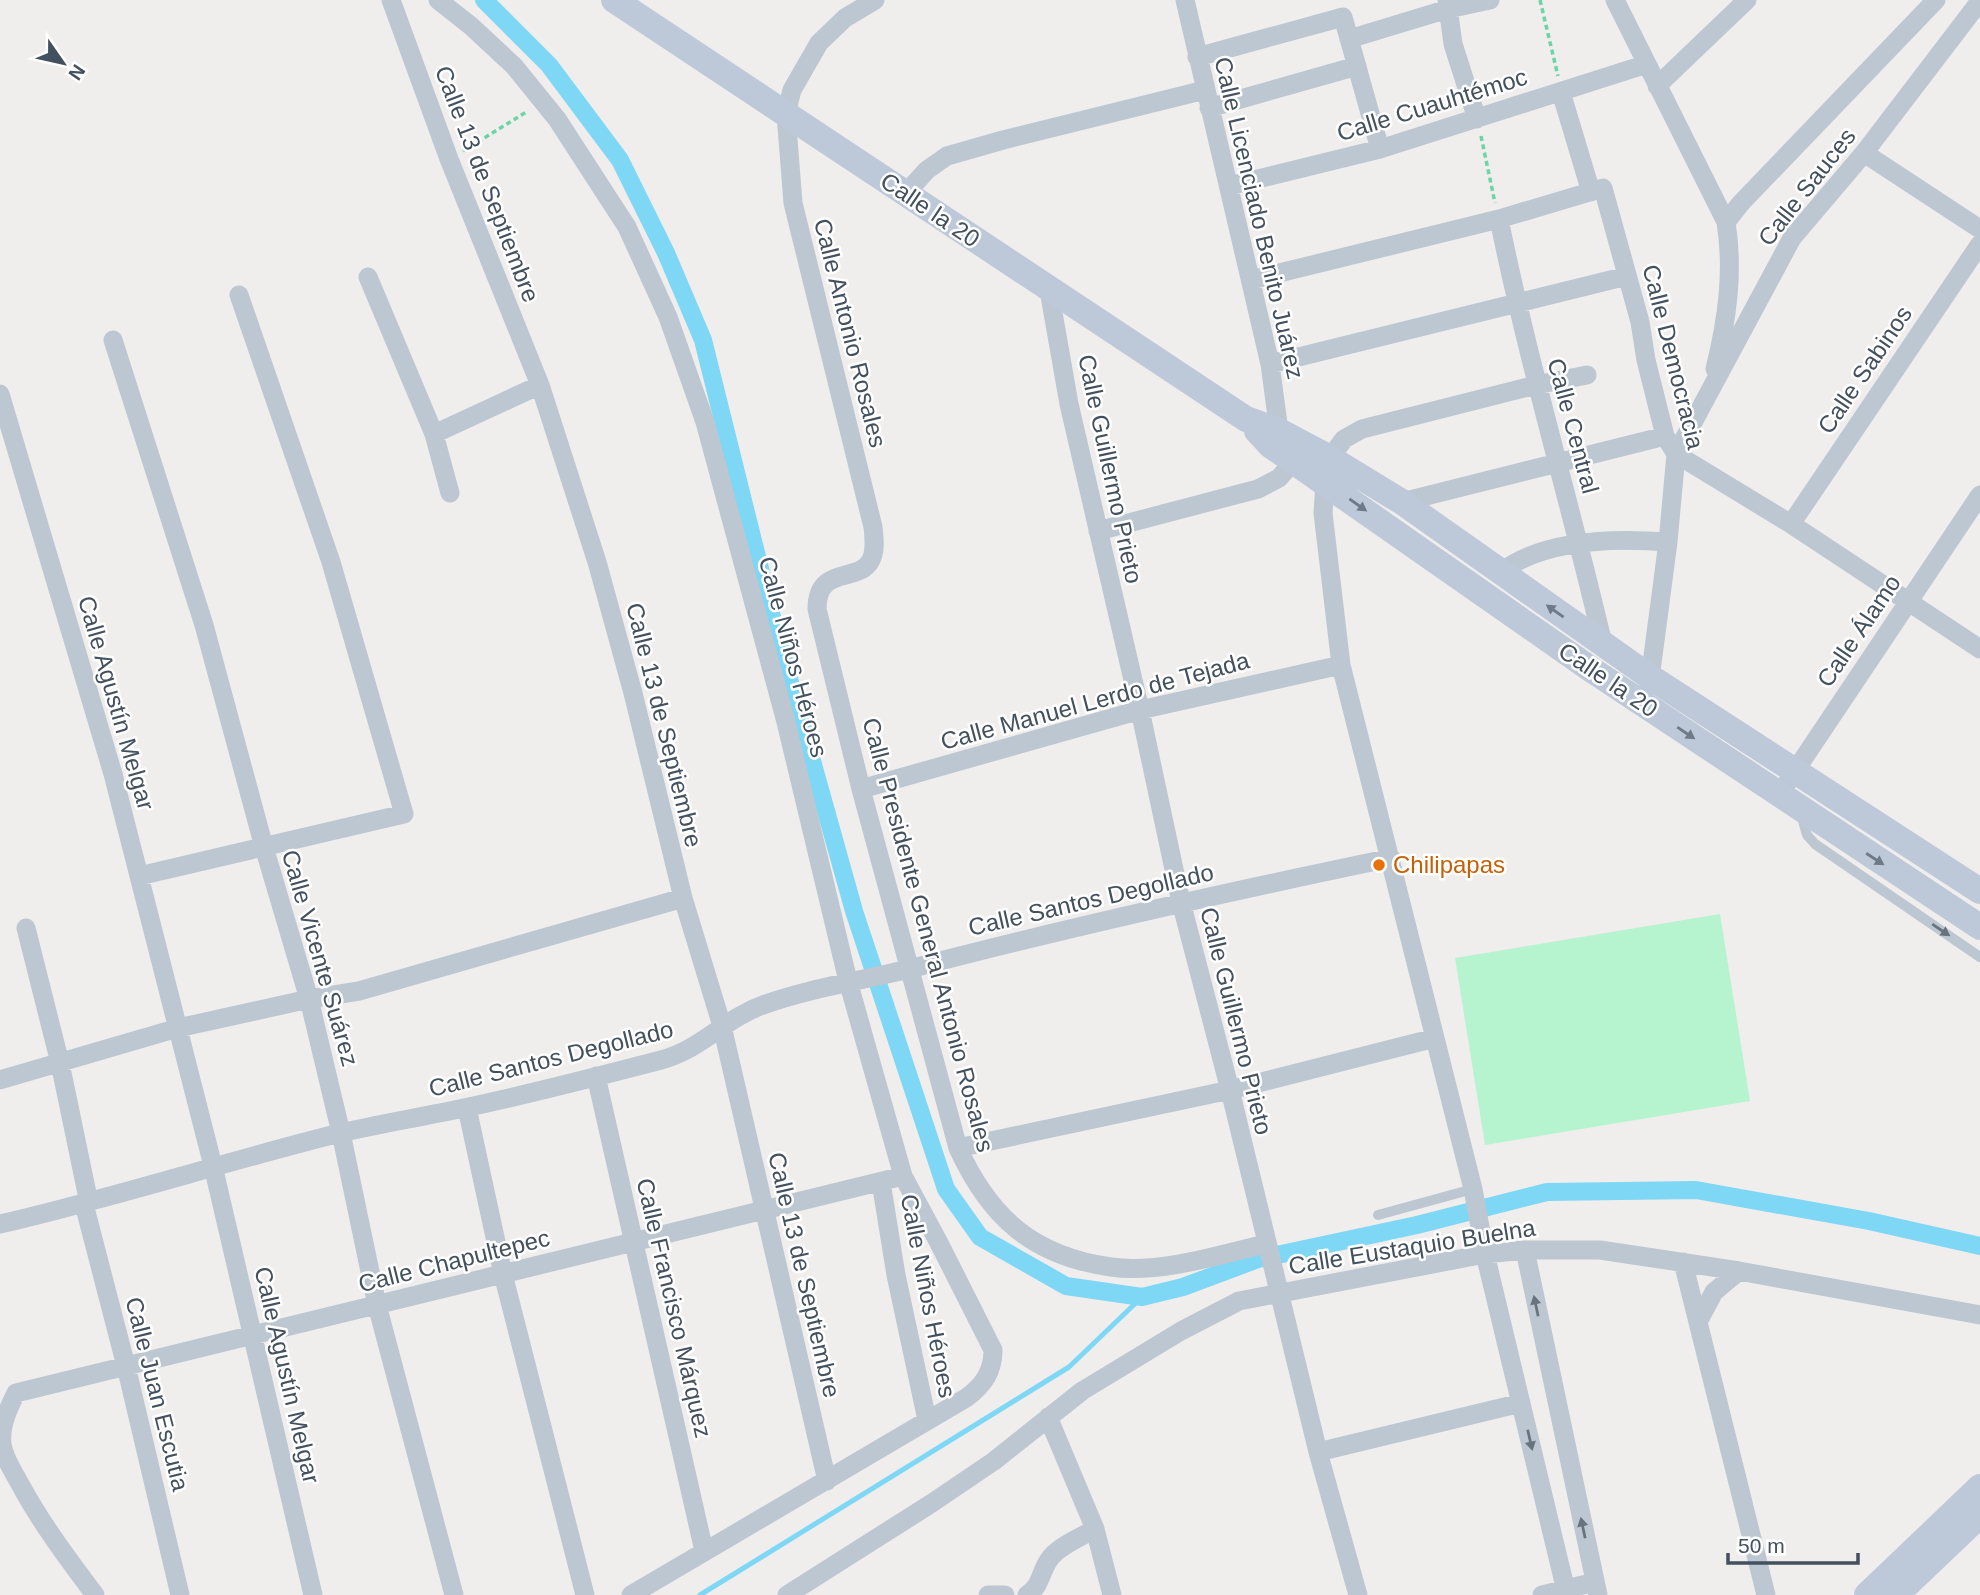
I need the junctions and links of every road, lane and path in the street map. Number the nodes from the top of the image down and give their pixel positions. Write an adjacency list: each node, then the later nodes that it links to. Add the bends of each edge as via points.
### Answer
1 (391, 0): 25 (street, Calle 13 de Septiembre)
2 (438, 0): 20 (street, Calle Niños Héroes, via 506,58)
3 (614, 0): 21 (street, Calle la 20)
4 (875, 0): 21 (street, via 845,18 819,43 792,90)
5 (1185, 0): 14 (street, Calle Licenciado Benito Juárez)
6 (1490, 0): 12 (street)
7 (1540, 0): 18 (path)
8 (1615, 0): 15 (street)
9 (1747, 0): 17 (street)
10 (1936, 0): 30 (street)
11 (1980, 1): 24 (street, Calle Sauces)
12 (1447, 4): 13 (street); 22 (street, via 1453,44)
13 (1349, 39): 14 (street, via 1343,17); 16 (street)
14 (1197, 57): 19 (street, Calle Licenciado Benito Juárez)
15 (1647, 64): 17 (street); 18 (street, Calle Cuauhtémoc)
16 (1357, 66): 19 (street); 23 (street)
17 (1657, 86): 30 (street)
18 (1562, 92): 22 (street, Calle Cuauhtémoc); 27 (street, Calle Democracia)
19 (1207, 99): 26 (street, Calle Licenciado Benito Juárez); 28 (street, via 1003,140 947,156)
20 (543, 101): 25 (path); 82 (street, Calle Niños Héroes, via 627,228 687,368)
21 (786, 114): 28 (street, Calle la 20); 61 (street, Calle Antonio Rosales, via 793,203 873,527 870,563)
22 (1477, 119): 23 (street, Calle Cuauhtémoc); 29 (path)
23 (1380, 149): 26 (street, Calle Cuauhtémoc)
24 (1864, 153): 31 (street); 45 (street, Calle Sauces, via 1792,238)
25 (449, 159): 42 (street, Calle 13 de Septiembre)
26 (1229, 186): 35 (street, Calle Licenciado Benito Juárez)
27 (1597, 190): 29 (street); 33 (street, Calle Democracia)
28 (906, 193): 36 (street, Calle la 20)
29 (1499, 219): 35 (street); 38 (street, Calle Central)
30 (1726, 222): 45 (street, via 1731,274)
31 (1980, 229)
32 (1980, 244): 56 (street, Calle Sabinos)
33 (1627, 275): 38 (street); 47 (street, Calle Democracia)
34 (368, 277): 46 (street)
35 (1251, 280): 40 (street, Calle Licenciado Benito Juárez)
36 (1049, 290): 48 (street, Calle la 20); 57 (street, Calle Guillermo Prieto)
37 (239, 295): 72 (street, via 331,562 404,814)
38 (1516, 302): 40 (street); 43 (street, Calle Central)
39 (113, 340): 72 (street, Calle Vicente Suárez, via 204,625)
40 (1270, 363): 48 (street, Calle Licenciado Benito Juárez)
41 (1587, 375): 43 (street)
42 (540, 385): 46 (street); 76 (street, Calle 13 de Septiembre, via 633,693)
43 (1536, 385): 51 (street, Calle Central); 52 (street, via 1362,429 1344,439)
44 (0, 394): 74 (street, Calle Agustín Melgar)
45 (1709, 394): 50 (street, Calle Sauces)
46 (434, 433): 53 (street)
47 (1665, 436): 50 (street, Calle Democracia); 51 (street)
48 (1274, 438): 49 (street, Calle la 20)
49 (1301, 454): 52 (street, Calle la 20); 57 (street, via 1279,478 1258,489)
50 (1676, 454): 56 (street); 58 (street, Calle Democracia)
51 (1557, 463): 55 (street); 59 (street, Calle Central)
52 (1327, 470): 55 (street, Calle la 20); 65 (street, via 1323,513); 67 (street, Calle la 20, one-way to 67)
53 (450, 493)
54 (1980, 495): 62 (street, Calle Álamo)
55 (1402, 502): 60 (street, Calle la 20)
56 (1791, 524): 62 (street)
57 (1098, 531): 68 (street, Calle Guillermo Prieto)
58 (1668, 542): 59 (street); 66 (street, Calle Democracia)
59 (1579, 543): 60 (street, via 1516,561); 63 (street, Calle Central)
60 (1501, 572): 63 (street, Calle la 20, one-way to 60)
61 (820, 589): 70 (street, Calle Presidente General Antonio Rosales, via 817,609)
62 (1909, 600): 64 (street); 69 (street, Calle Álamo)
63 (1603, 644): 66 (street, Calle la 20)
64 (1980, 649)
65 (1341, 665): 68 (street, Calle Manuel Lerdo de Tejada); 73 (street)
66 (1650, 677): 67 (street, Calle Democracia); 69 (street, Calle la 20)
67 (1647, 708): 71 (street, Calle la 20, one-way to 71)
68 (1140, 710): 70 (street, Calle Manuel Lerdo de Tejada); 77 (street, Calle Guillermo Prieto)
69 (1795, 771): 71 (street, Calle Álamo); 75 (street, Calle la 20)
70 (861, 789): 81 (street, Calle Presidente General Antonio Rosales)
71 (1790, 802): 79 (street, Calle la 20, one-way to 79); 80 (lane, one-way to 80, via 1815,844)
72 (264, 847): 74 (street); 83 (street, Calle Vicente Suárez)
73 (1391, 858): 77 (street, Calle Santos Degollado); 86 (street)
74 (139, 876): 85 (street, Calle Agustín Melgar)
75 (1980, 891)
76 (683, 898): 83 (street, via 359,991); 84 (street, Calle 13 de Septiembre)
77 (1181, 902): 81 (street, Calle Santos Degollado); 90 (street, Calle Guillermo Prieto)
78 (26, 928): 87 (street)
79 (1980, 928)
80 (1980, 957)
81 (906, 970): 82 (street, Calle Santos Degollado); 93 (street, Calle Presidente General Antonio Rosales)
82 (854, 980): 84 (street, Calle Santos Degollado, via 762,1005); 95 (street, Calle Niños Héroes)
83 (309, 999): 85 (street); 92 (street, Calle Vicente Suárez)
84 (722, 1026): 88 (street, Calle Santos Degollado, via 686,1051); 99 (street, Calle 13 de Septiembre)
85 (178, 1028): 87 (street); 94 (street, Calle Agustín Melgar)
86 (1435, 1038): 90 (street); 97 (street)
87 (60, 1063): 89 (street); 98 (street, Calle Juan Escutia)
88 (596, 1076): 91 (street, Calle Santos Degollado); 102 (street, Calle Francisco Márquez)
89 (0, 1080)
90 (1230, 1090): 93 (street); 103 (street, Calle Guillermo Prieto)
91 (467, 1108): 92 (street, Calle Santos Degollado); 108 (street)
92 (341, 1133): 94 (street, Calle Santos Degollado); 110 (street, Calle Vicente Suárez)
93 (958, 1148): 103 (street, Calle Presidente General Antonio Rosales, via 972,1179 1002,1217 1055,1252 1112,1268 1192,1261)
94 (213, 1166): 98 (street, Calle Santos Degollado); 113 (street, Calle Agustín Melgar)
95 (903, 1177): 96 (street, Calle Chapultepec); 117 (street, Calle Niños Héroes, via 993,1350 993,1364 978,1390)
96 (881, 1182): 99 (street, Calle Chapultepec); 117 (street, Calle Niños Héroes)
97 (1473, 1194): 100 (lane); 104 (street)
98 (87, 1203): 101 (street, Calle Santos Degollado); 114 (street, Calle Juan Escutia)
99 (763, 1211): 102 (street, Calle Chapultepec); 119 (street, Calle 13 de Septiembre)
100 (1378, 1215)
101 (0, 1224)
102 (633, 1242): 108 (street, Calle Chapultepec); 123 (street, Calle Francisco Márquez)
103 (1266, 1246): 109 (street, Calle Guillermo Prieto)
104 (1484, 1248): 105 (street, Calle Eustaquio Buelna); 109 (street, Calle Eustaquio Buelna); 115 (street)
105 (1525, 1250): 106 (street, Calle Eustaquio Buelna, via 1600,1250); 124 (street, one-way to 105)
106 (1683, 1262): 107 (street, Calle Eustaquio Buelna); 112 (street)
107 (1739, 1271): 111 (street, Calle Eustaquio Buelna); 112 (street, via 1714,1292)
108 (503, 1274): 110 (street, Calle Chapultepec); 130 (street)
109 (1278, 1290): 116 (street, Calle Eustaquio Buelna, via 1240,1301 1181,1331); 118 (street, Calle Guillermo Prieto)
110 (377, 1304): 113 (street, Calle Chapultepec); 129 (street, Calle Vicente Suárez)
111 (1980, 1315)
112 (1699, 1320): 139 (street)
113 (252, 1335): 114 (street, Calle Chapultepec); 128 (street, Calle Agustín Melgar)
114 (126, 1366): 126 (street, Calle Chapultepec, via 16,1393 2,1431 7,1460 38,1518); 127 (street, Calle Juan Escutia)
115 (1521, 1403): 118 (street); 125 (street, one-way to 125)
116 (1048, 1417): 122 (street); 132 (street, Calle Eustaquio Buelna, via 994,1461)
117 (927, 1420): 119 (street)
118 (1318, 1452): 137 (street, Calle Guillermo Prieto)
119 (827, 1481): 123 (street)
120 (1980, 1487): 140 (street)
121 (1980, 1516): 141 (street)
122 (1095, 1529): 135 (street, via 1052,1556 1035,1590); 136 (street)
123 (704, 1551): 131 (street)
124 (1596, 1589): 125 (street)
125 (1566, 1592): 138 (street)
126 (95, 1595)
127 (180, 1595)
128 (313, 1595)
129 (454, 1595)
130 (585, 1595)
131 (631, 1595)
132 (787, 1595)
133 (988, 1595): 134 (street)
134 (1005, 1595)
135 (1027, 1595)
136 (1112, 1595)
137 (1358, 1595)
138 (1542, 1595)
139 (1766, 1595)
140 (1867, 1595)
141 (1896, 1595)

